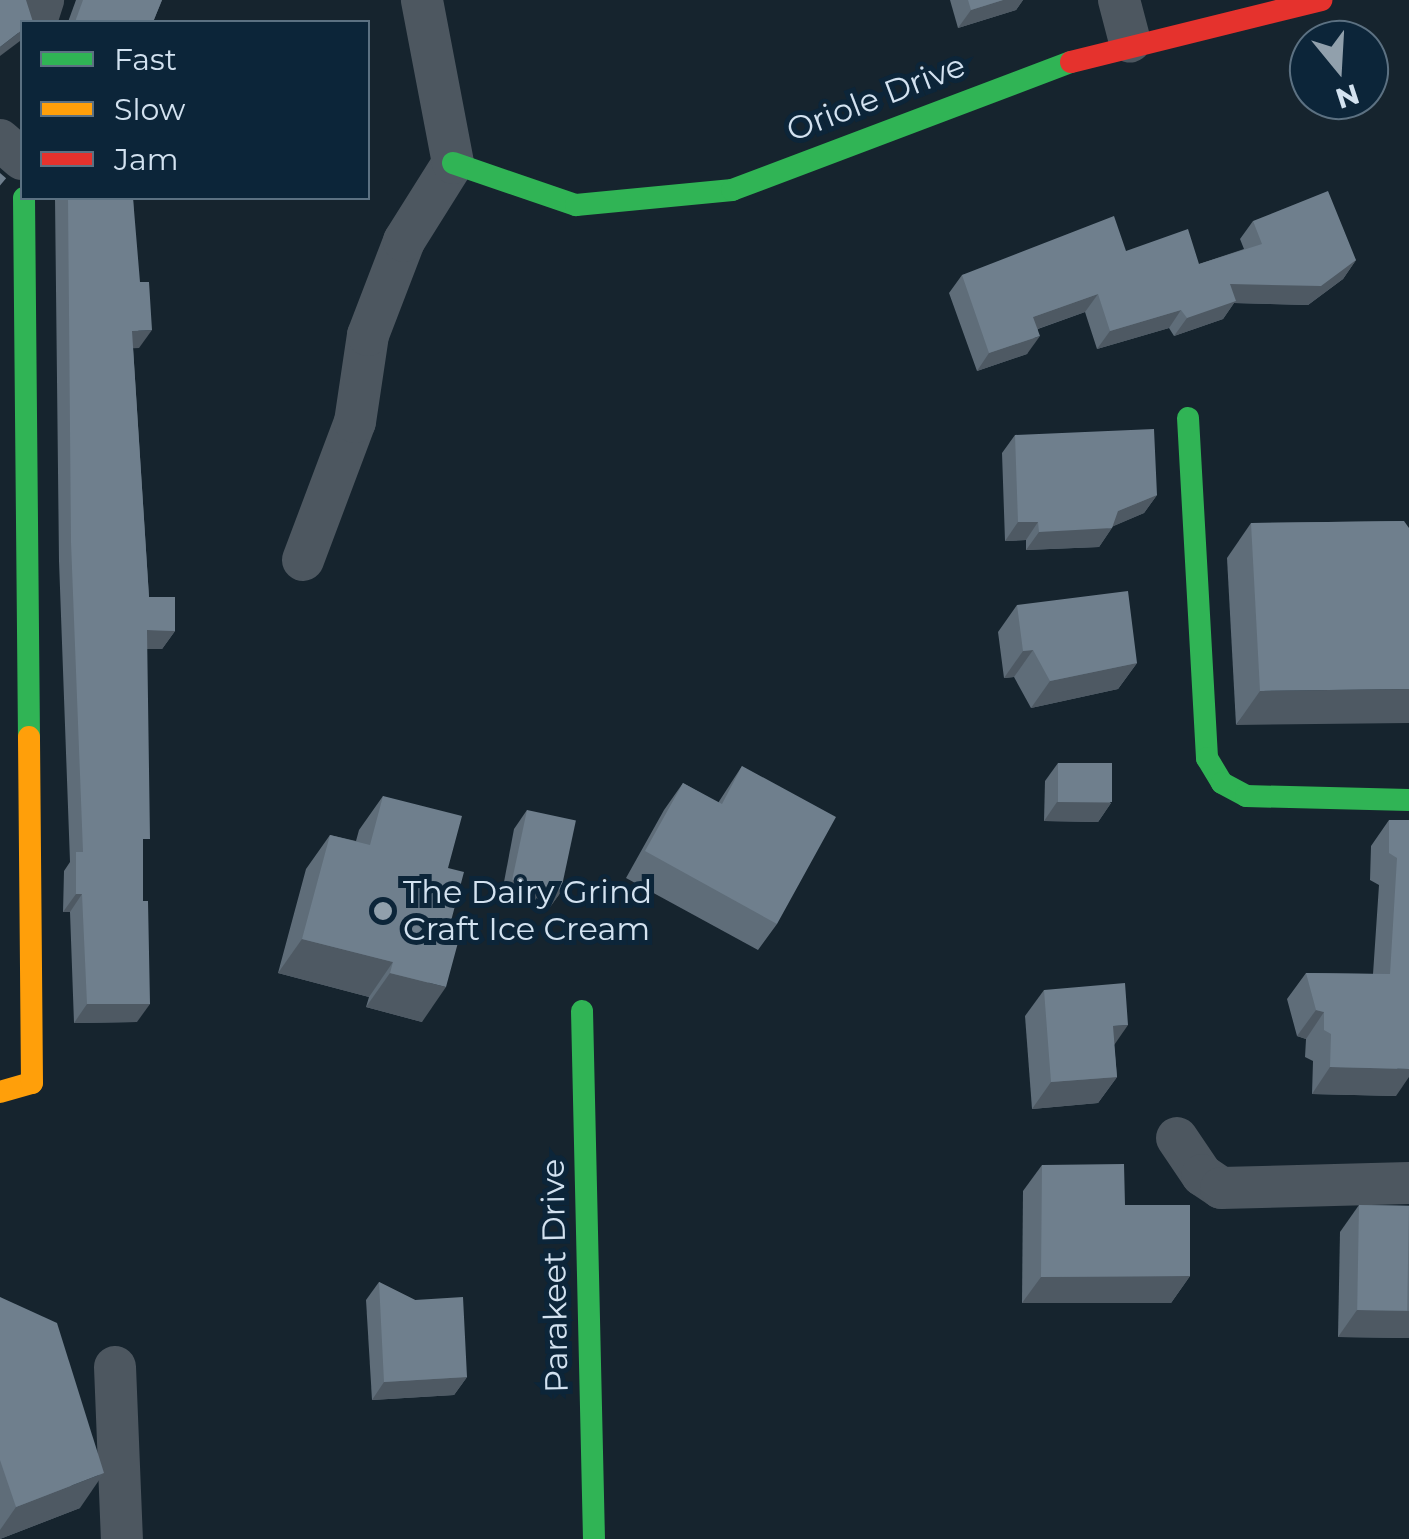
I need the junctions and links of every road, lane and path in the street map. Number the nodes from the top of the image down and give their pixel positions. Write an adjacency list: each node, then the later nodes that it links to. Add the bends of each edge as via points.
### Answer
1 (422, 0): 7 (street)
2 (1119, 0): 4 (street)
3 (1321, 0): 4 (street, Oriole Drive)
4 (1130, 42): 7 (street, Oriole Drive, via 986,90 732,190 576,205)
5 (0, 140): 6 (street)
6 (20, 156)
7 (454, 162): 12 (street, via 404,240 368,335 355,422)
8 (24, 200): 9 (street)
9 (11, 327): 11 (street)
10 (1188, 418): 13 (street, via 1207,758 1222,783 1246,796)
11 (12, 498): 15 (street, via 32,1083)
12 (303, 560)
13 (1409, 800)
14 (582, 1011): 20 (street, Parakeet Drive)
15 (0, 1092)
16 (1177, 1138): 17 (street, via 1202,1175 1221,1188)
17 (1409, 1183)
18 (115, 1367): 19 (street)
19 (122, 1539)
20 (594, 1539)

